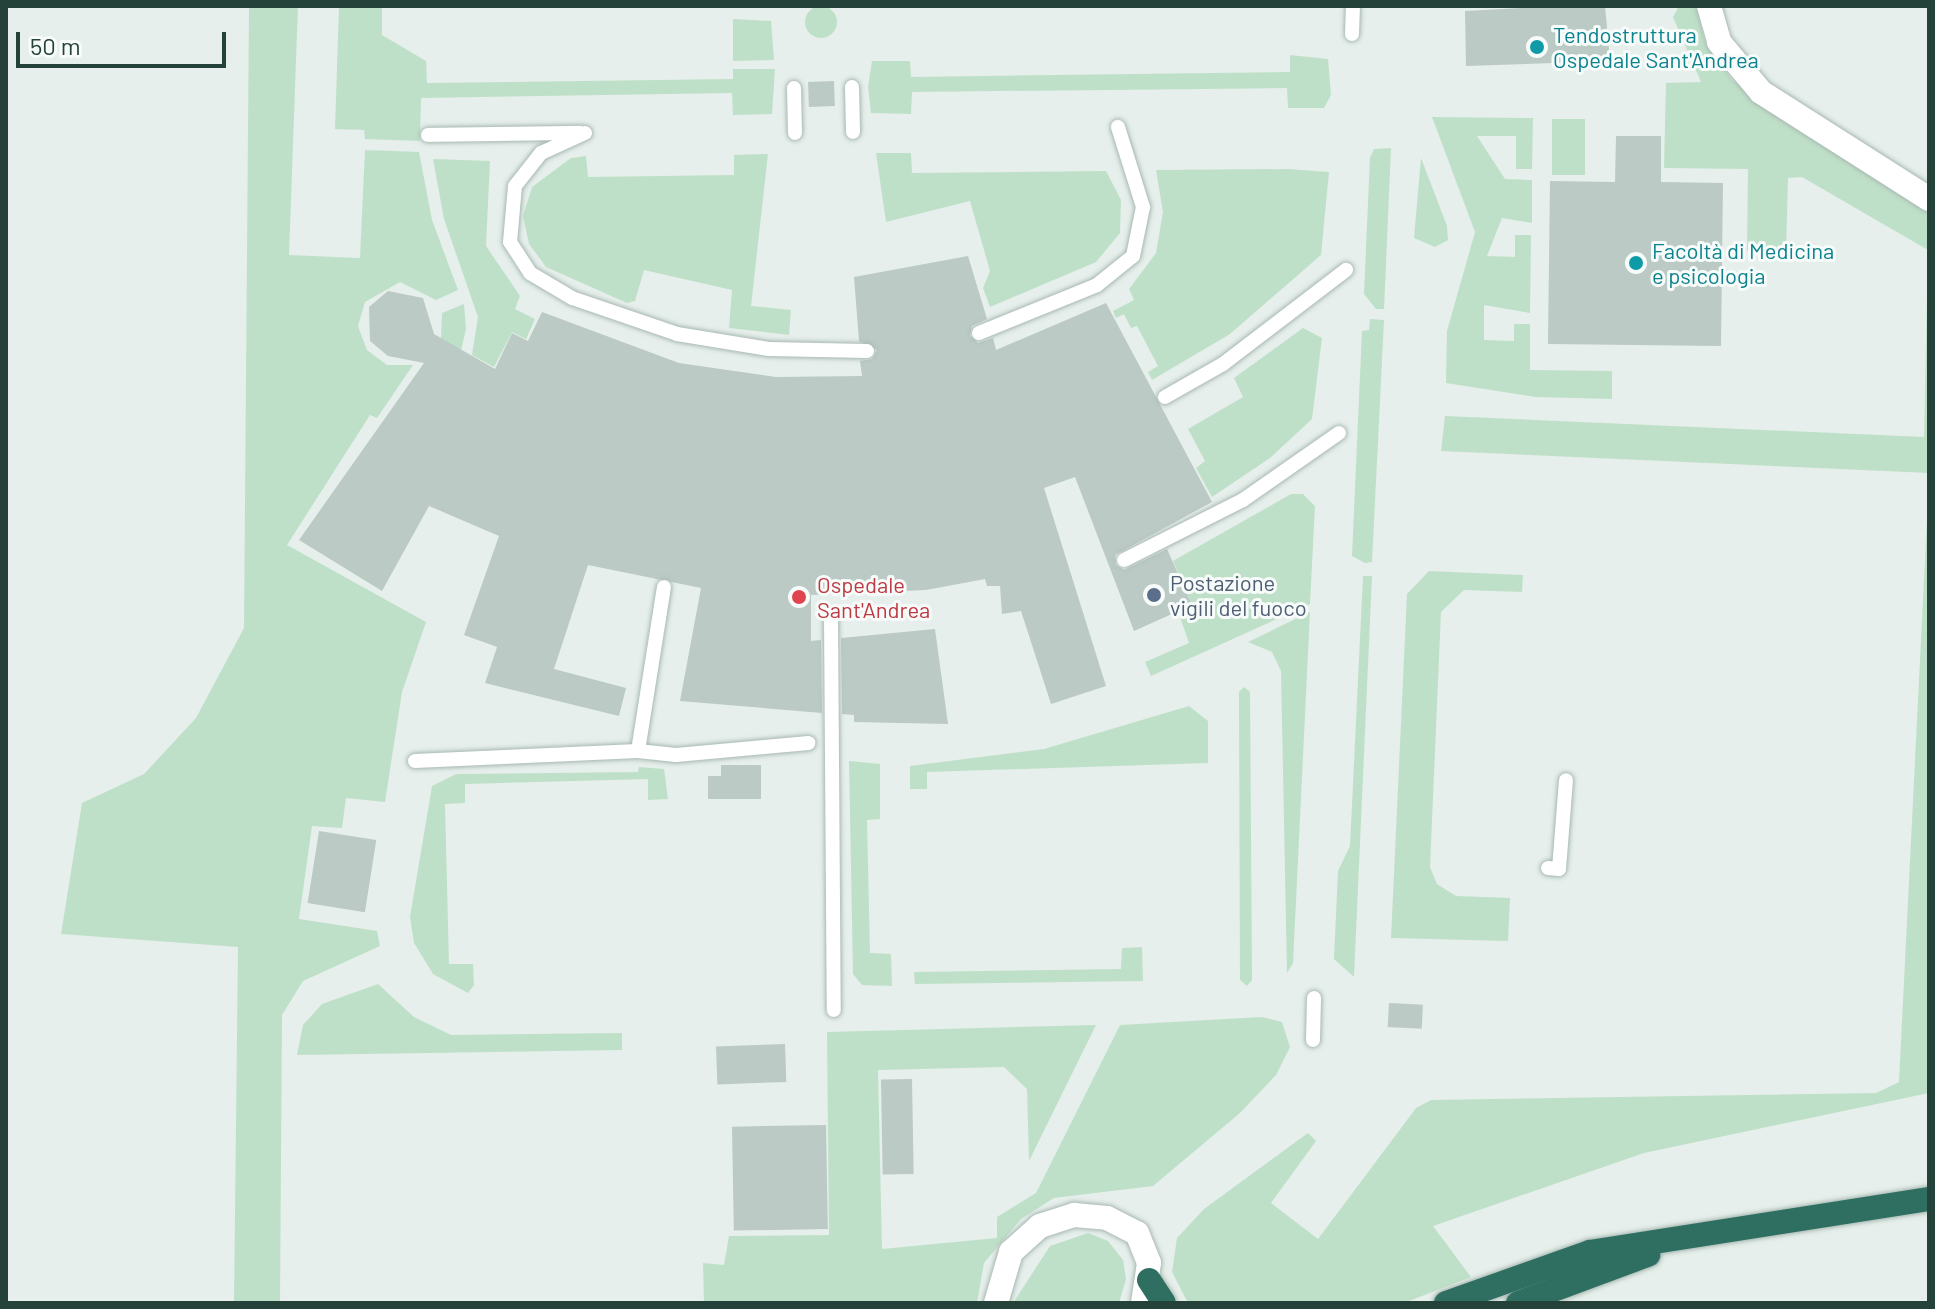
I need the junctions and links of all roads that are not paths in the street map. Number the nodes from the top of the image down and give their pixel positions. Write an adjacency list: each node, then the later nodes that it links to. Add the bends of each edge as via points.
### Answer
1 (1353, 6): 3 (lane)
2 (1709, 6): 10 (street, via 1719,42 1761,92)
3 (1352, 34)
4 (852, 87): 7 (lane)
5 (794, 88): 8 (lane)
6 (1118, 127): 12 (lane, via 1143,207 1133,256 1097,285)
7 (853, 132)
8 (795, 133)
9 (428, 135): 13 (lane, via 585,133 541,153 515,186 510,242 530,273 572,298 677,334 769,349)
10 (1929, 199)
11 (1346, 270): 14 (lane, via 1223,364)
12 (979, 333)
13 (867, 351)
14 (1165, 397)
15 (1339, 433): 16 (lane, via 1243,500)
16 (1124, 560)
17 (664, 587): 20 (lane)
18 (831, 616): 25 (lane)
19 (808, 743): 20 (lane, via 676,755)
20 (638, 751): 21 (lane)
21 (415, 761)
22 (1566, 780): 23 (lane, via 1559,869)
23 (1548, 868)
24 (1314, 998): 26 (lane)
25 (834, 1010)
26 (1313, 1040)
27 (1929, 1199): 28 (highway)
28 (1723, 1232): 32 (highway, via 1590,1252); 33 (highway)
29 (1146, 1292): 30 (street, via 1137,1233 1107,1218 1074,1215 1040,1226 1011,1252); 31 (highway)
30 (996, 1303)
31 (1164, 1303)
32 (1446, 1303)
33 (1518, 1303)

